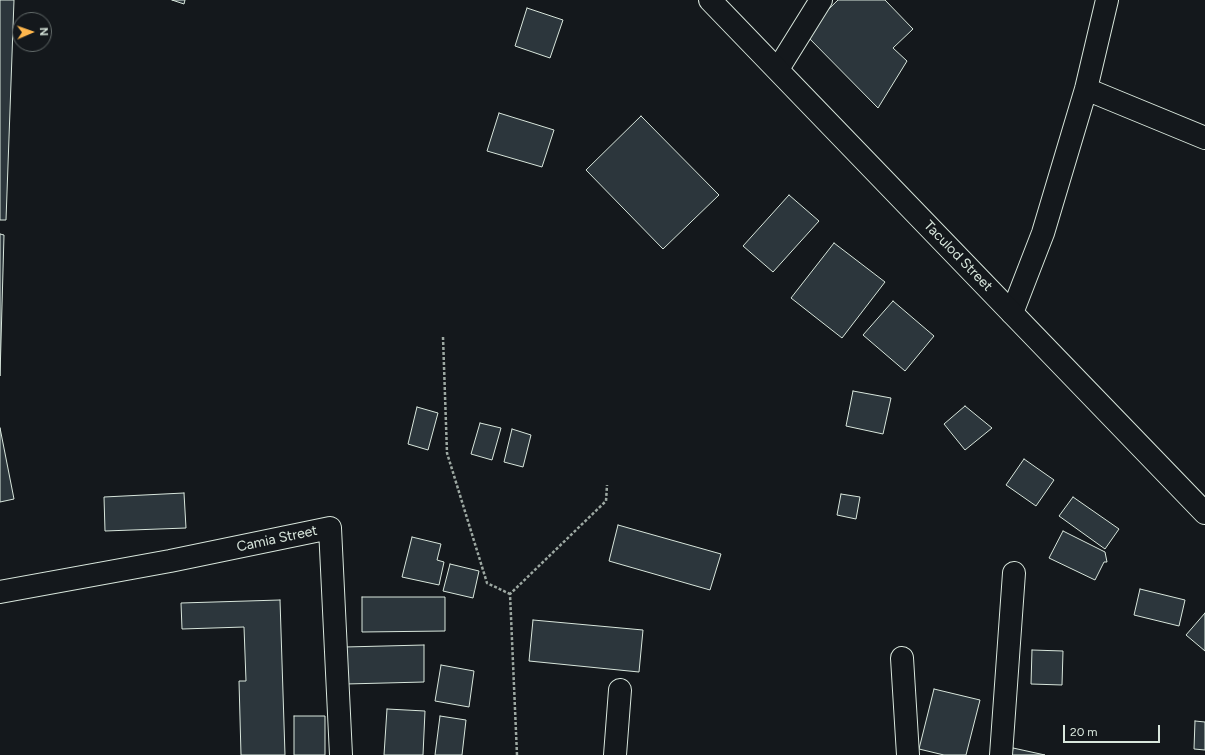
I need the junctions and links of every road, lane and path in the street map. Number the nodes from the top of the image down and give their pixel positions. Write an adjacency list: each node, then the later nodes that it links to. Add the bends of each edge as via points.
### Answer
1 (710, 0): 4 (street, Taculod Street)
2 (820, 0): 4 (street)
3 (1106, 0): 5 (street)
4 (778, 69): 7 (street, Taculod Street)
5 (1086, 90): 6 (street); 7 (street, via 1043,233)
6 (1205, 138)
7 (1012, 312): 10 (street, Taculod Street)
8 (443, 337): 13 (path, via 447,453 487,583)
9 (607, 485): 13 (path, via 606,500)
10 (1205, 513)
11 (1014, 573): 20 (street)
12 (0, 592): 16 (street, Camia Street, via 330,528)
13 (510, 594): 17 (path)
14 (902, 658): 19 (street)
15 (620, 690): 18 (street)
16 (341, 755)
17 (517, 755)
18 (615, 755)
19 (908, 755)
20 (1001, 755)

